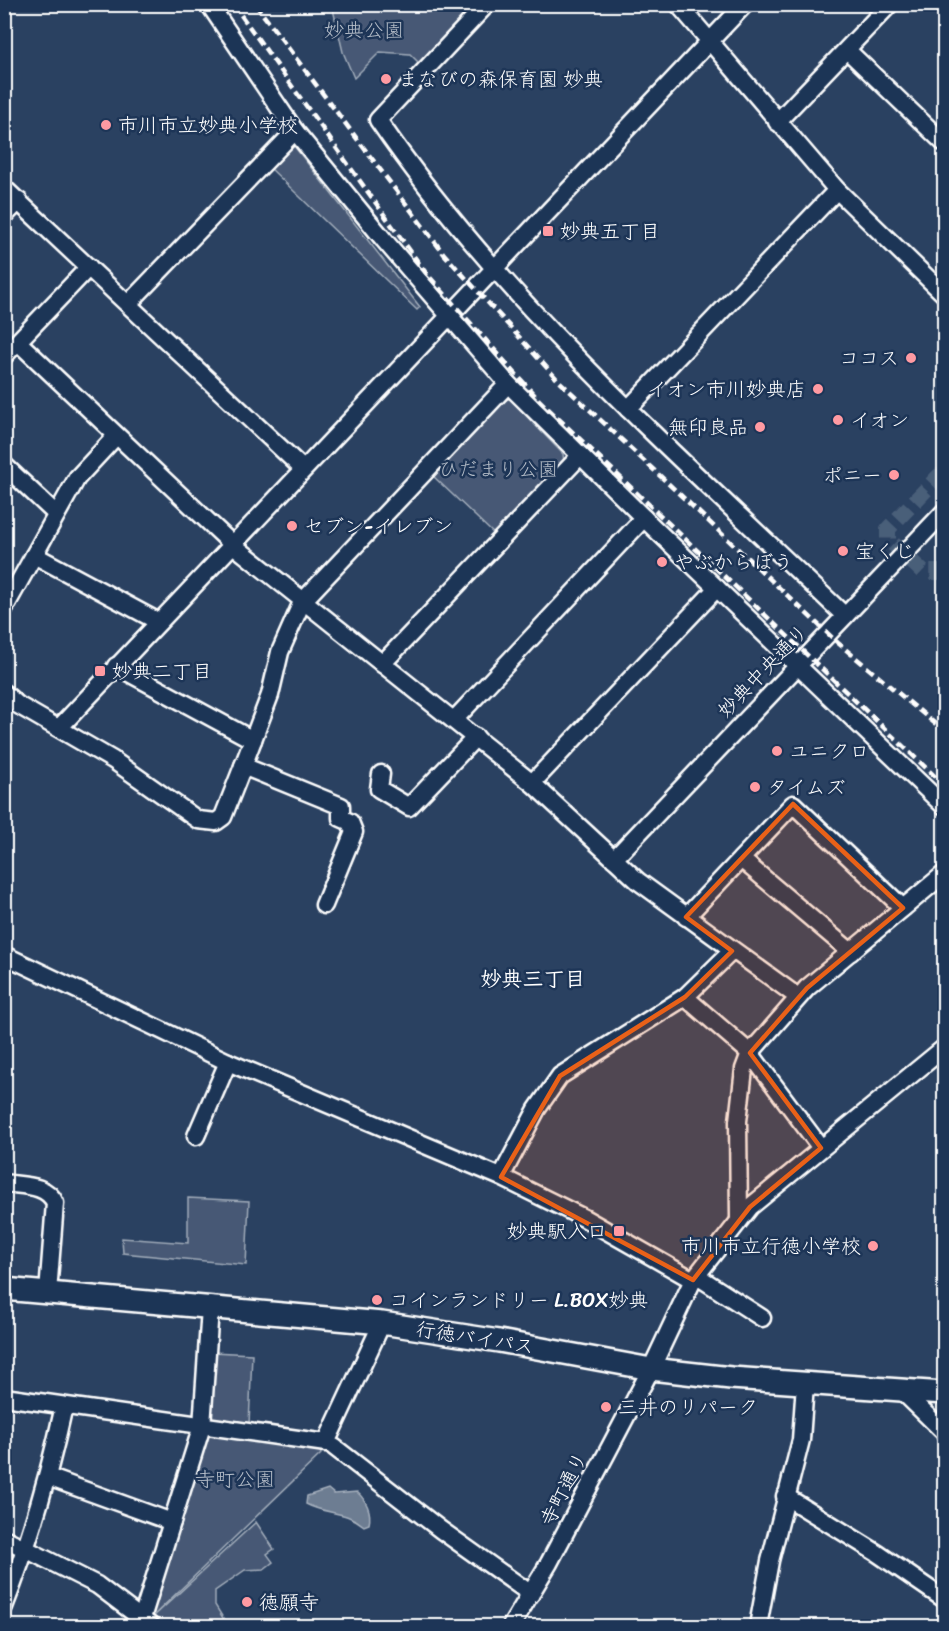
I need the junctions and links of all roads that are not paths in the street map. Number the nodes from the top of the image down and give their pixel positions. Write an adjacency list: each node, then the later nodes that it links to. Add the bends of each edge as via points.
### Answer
1 (209, 4): 9 (street)
2 (487, 4): 16 (street, via 378,120 428,190)
3 (678, 4): 6 (street)
4 (745, 4): 6 (street)
5 (890, 4): 7 (street)
6 (710, 42): 8 (street); 16 (street)
7 (847, 50): 8 (street); 10 (street)
8 (777, 122): 12 (street)
9 (295, 131): 18 (street); 19 (street)
10 (945, 143)
11 (4, 188): 13 (street)
12 (837, 190): 17 (street); 23 (street)
13 (19, 201): 14 (street); 15 (street)
14 (4, 216)
15 (89, 267): 18 (street); 20 (street)
16 (494, 268): 19 (street); 23 (street)
17 (945, 294)
18 (128, 304): 27 (street)
19 (448, 317): 22 (street); 27 (street)
20 (18, 342): 21 (street); 24 (street)
21 (4, 356)
22 (508, 384): 25 (street); 34 (street)
23 (628, 409): 36 (street)
24 (116, 436): 28 (street, via 77,478); 31 (street)
25 (580, 456): 29 (street); 38 (street)
26 (4, 465): 28 (street)
27 (303, 469): 31 (street)
28 (56, 514): 32 (street)
29 (644, 518): 33 (street); 42 (street)
30 (941, 523): 36 (street, 妙典中央通り)
31 (232, 544): 34 (street); 37 (street)
32 (34, 555): 35 (street); 37 (street)
33 (717, 588): 39 (street); 48 (street)
34 (302, 602): 38 (street); 45 (street, via 280,652)
35 (4, 609)
36 (845, 616): 39 (street, 妙典中央通り)
37 (159, 622): 40 (street)
38 (382, 664): 42 (street)
39 (798, 664): 49 (street); 50 (street, 妙典中央通り)
40 (116, 666): 43 (street); 45 (street)
41 (4, 693): 43 (street)
42 (454, 720): 44 (street)
43 (59, 728): 46 (street, via 207,823 223,816)
44 (476, 737): 47 (street, via 409,807 379,789); 48 (street)
45 (253, 740): 46 (street)
46 (243, 765): 53 (street, via 341,806 341,818 350,822 354,832)
47 (381, 774)
48 (532, 783): 50 (street)
49 (945, 806)
50 (614, 859): 55 (street)
51 (741, 859): 54 (street, via 793,804); 55 (street); 57 (street)
52 (945, 874): 54 (street)
53 (324, 904)
54 (903, 908): 57 (street)
55 (686, 917): 56 (street)
56 (732, 951): 59 (street); 60 (street)
57 (851, 952): 60 (street)
58 (4, 955): 63 (street)
59 (685, 997): 62 (street); 66 (street, via 560,1076 537,1109)
60 (798, 997): 62 (street)
61 (945, 1048): 65 (street, 寺町通り)
62 (750, 1053): 65 (street); 68 (street, via 744,1069 738,1121)
63 (228, 1062): 64 (street); 66 (street)
64 (196, 1136)
65 (821, 1149): 68 (street, 寺町通り)
66 (501, 1177): 69 (street)
67 (4, 1183): 71 (street, via 43,1189 55,1203)
68 (739, 1219): 69 (street, 寺町通り)
69 (695, 1278): 73 (street); 75 (street, 寺町通り)
70 (4, 1289): 71 (main road, 行徳バイパス)
71 (48, 1293): 72 (main road, 行徳バイパス)
72 (210, 1308): 74 (main road, 行徳バイパス); 81 (street)
73 (762, 1318)
74 (382, 1323): 75 (main road, 行徳バイパス); 81 (street, via 326,1443)
75 (651, 1369): 76 (main road, 行徳バイパス); 89 (street, 寺町通り)
76 (805, 1384): 77 (main road, 行徳バイパス); 85 (street, via 801,1440)
77 (902, 1391): 78 (main road, 行徳バイパス); 82 (street)
78 (945, 1394)
79 (4, 1397): 80 (street)
80 (64, 1406): 81 (street); 84 (street)
81 (202, 1426): 86 (street)
82 (945, 1432)
83 (334, 1447): 89 (street)
84 (48, 1477): 86 (street); 88 (street)
85 (785, 1496): 90 (street); 94 (street)
86 (172, 1522): 92 (street)
87 (4, 1538): 88 (street)
88 (27, 1548): 91 (street); 92 (street, via 97,1585)
89 (531, 1594): 93 (street, 寺町通り)
90 (945, 1599)
91 (4, 1607)
92 (146, 1622)
93 (511, 1626)
94 (758, 1626)

